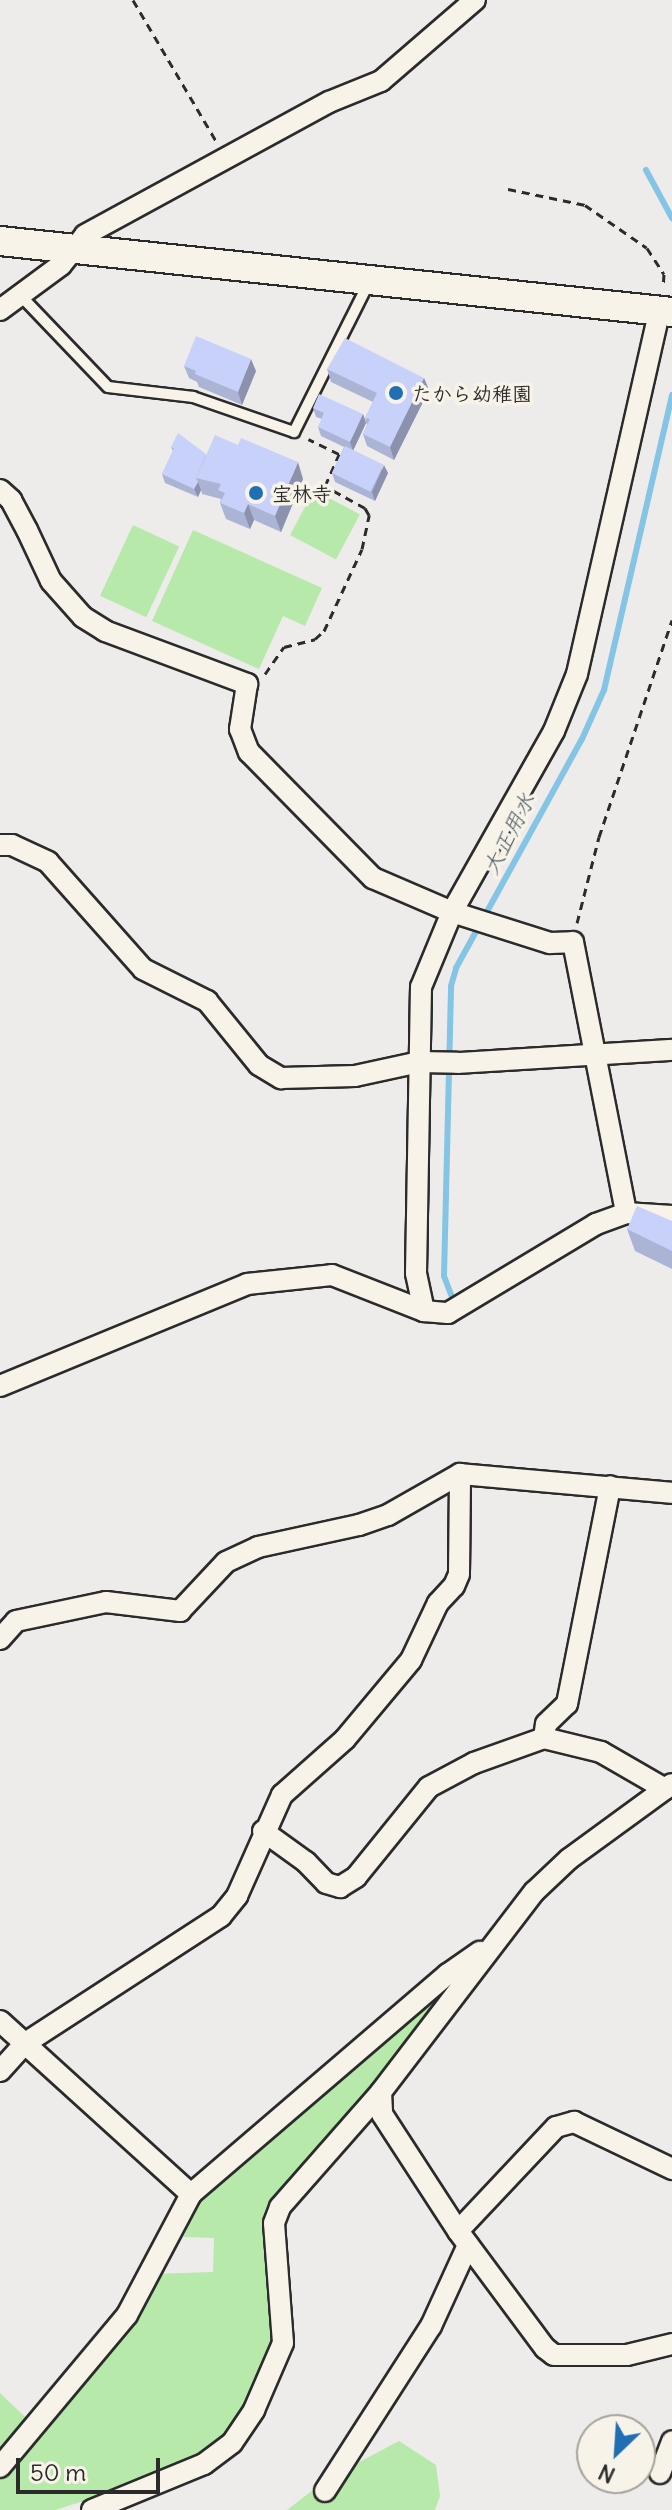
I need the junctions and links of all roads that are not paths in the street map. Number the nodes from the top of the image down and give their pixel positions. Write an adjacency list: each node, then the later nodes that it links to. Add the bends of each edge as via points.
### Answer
1 (475, 0): 3 (street, via 381,81 329,102 226,158 85,235)
2 (0, 241): 3 (street)
3 (71, 250): 4 (street); 5 (street, via 61,265)
4 (370, 280): 5 (lane, via 294,432 193,397 108,387); 7 (street)
5 (20, 295): 6 (street)
6 (0, 310)
7 (666, 311): 10 (street, via 577,674)
8 (0, 490): 10 (street, via 16,510 51,581 83,617 105,631 247,684 240,729 249,752 373,878)
9 (0, 845): 13 (street, via 12,845 48,862 143,969 207,1001 259,1065 281,1078 355,1076)
10 (470, 918): 12 (street, via 550,943 573,942); 13 (street, via 421,987)
11 (672, 1050): 12 (street)
12 (594, 1056): 13 (street); 14 (street)
13 (425, 1063): 16 (street, via 416,1273)
14 (626, 1213): 15 (street); 16 (street, via 596,1224 448,1313)
15 (672, 1216)
16 (424, 1311): 17 (street, via 332,1275 247,1284 43,1372)
17 (2, 1382)
18 (460, 1474): 19 (street); 21 (street, via 388,1515 258,1547 226,1562 180,1611 106,1602 16,1621); 24 (street, via 459,1574 454,1586 438,1603 411,1660 345,1739 282,1795)
19 (610, 1486): 20 (street); 22 (street, via 567,1704 546,1724)
20 (672, 1493)
21 (0, 1639)
22 (544, 1738): 23 (street, via 601,1752); 24 (street, via 474,1763 429,1787 356,1877 340,1887 326,1883)
23 (669, 1787): 25 (street, via 569,1859 534,1892)
24 (263, 1831): 27 (street, via 237,1896 221,1916)
25 (500, 1937): 29 (street); 31 (street, via 448,1974)
26 (0, 2021): 27 (street)
27 (24, 2044): 28 (street); 31 (street)
28 (0, 2071)
29 (381, 2092): 32 (street, via 382,2114); 38 (street, via 280,2207 274,2223 283,2343 254,2410 232,2443 204,2464)
30 (672, 2169): 32 (street, via 574,2122 556,2127)
31 (191, 2194): 35 (street, via 127,2315)
32 (463, 2238): 33 (street, via 554,2355 627,2355); 37 (street, via 431,2326)
33 (672, 2344)
34 (672, 2441): 36 (street)
35 (0, 2467)
36 (660, 2473)
37 (325, 2491)
38 (92, 2510)

